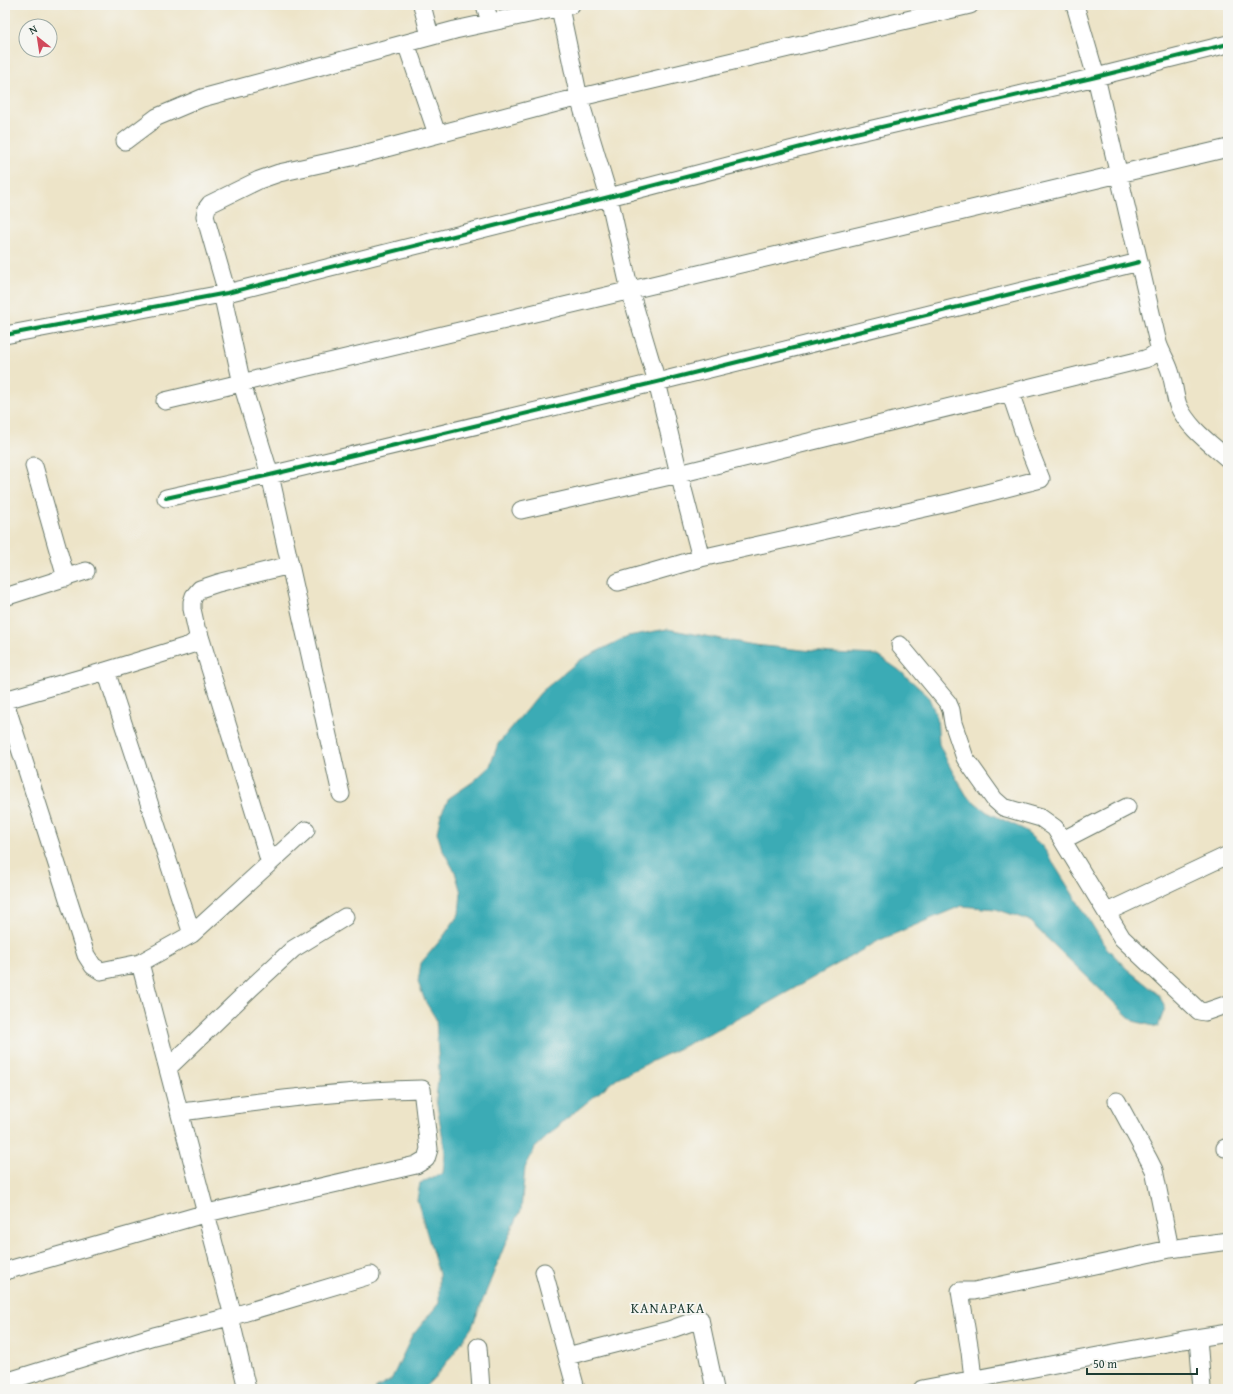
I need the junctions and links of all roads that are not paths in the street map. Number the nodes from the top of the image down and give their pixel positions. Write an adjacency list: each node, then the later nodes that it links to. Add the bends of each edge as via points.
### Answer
1 (422, 5): 7 (street)
2 (486, 5): 6 (street)
3 (970, 5): 11 (street)
4 (1074, 5): 10 (street)
5 (566, 6): 6 (street); 11 (street)
6 (490, 22): 7 (street)
7 (430, 36): 8 (street)
8 (406, 43): 12 (street); 13 (street, via 202,98 157,117)
9 (1228, 44): 10 (street)
10 (1096, 77): 15 (street); 16 (street, via 848,134)
11 (579, 98): 12 (street); 16 (street)
12 (437, 134): 19 (street, via 356,156 279,172 210,204 205,216)
13 (125, 141)
14 (1228, 148): 15 (street)
15 (1119, 175): 17 (street); 18 (street)
16 (608, 197): 18 (street); 19 (street)
17 (1139, 262): 21 (street); 22 (street)
18 (630, 291): 22 (street); 23 (street)
19 (224, 293): 20 (street); 23 (street)
20 (5, 335)
21 (1160, 350): 24 (street, via 1145,359); 26 (street, via 1171,373 1178,404 1186,418 1200,435)
22 (657, 382): 28 (street); 29 (street)
23 (242, 384): 25 (street); 29 (street)
24 (1010, 392): 28 (street); 32 (street, via 1041,479)
25 (165, 401)
26 (1228, 459)
27 (34, 466): 35 (street)
28 (679, 474): 31 (street); 32 (street)
29 (270, 475): 30 (street); 33 (street)
30 (166, 498)
31 (521, 510)
32 (701, 558): 36 (street)
33 (290, 565): 38 (street, via 200,590 192,602); 42 (street)
34 (86, 571): 35 (street)
35 (66, 578): 37 (street)
36 (618, 582)
37 (5, 597)
38 (199, 633): 40 (street, via 197,640 190,645); 47 (street)
39 (900, 645): 45 (street, via 948,702 965,758 994,799 1003,807 1046,820)
40 (106, 671): 41 (street); 50 (street)
41 (5, 701): 51 (street, via 86,955 93,966 101,971)
42 (341, 794)
43 (1126, 806): 45 (street)
44 (306, 830): 47 (street)
45 (1063, 840): 48 (street)
46 (1228, 855): 48 (street)
47 (270, 863): 50 (street)
48 (1107, 912): 52 (street, via 1122,938 1199,1011 1205,1012)
49 (345, 917): 53 (street, via 293,949)
50 (192, 934): 51 (street)
51 (140, 963): 53 (street)
52 (1228, 1004)
53 (168, 1068): 56 (street)
54 (1116, 1101): 58 (street, via 1154,1170)
55 (188, 1111): 56 (street, via 280,1099 422,1089 429,1149 426,1159 416,1165)
56 (207, 1213): 59 (street); 62 (street)
57 (1228, 1241): 58 (street)
58 (1170, 1249): 67 (street, via 974,1291 960,1291)
59 (5, 1270)
60 (544, 1272): 66 (street)
61 (371, 1275): 62 (street)
62 (232, 1316): 68 (street, via 154,1336); 69 (street)
63 (1228, 1334): 64 (street)
64 (1198, 1338): 67 (street); 74 (street)
65 (478, 1348): 70 (street)
66 (567, 1356): 71 (street); 72 (street, via 669,1330 700,1319)
67 (973, 1379): 73 (street)
68 (5, 1382)
69 (247, 1389)
70 (481, 1389)
71 (576, 1389)
72 (715, 1389)
73 (922, 1389)
74 (1202, 1389)

